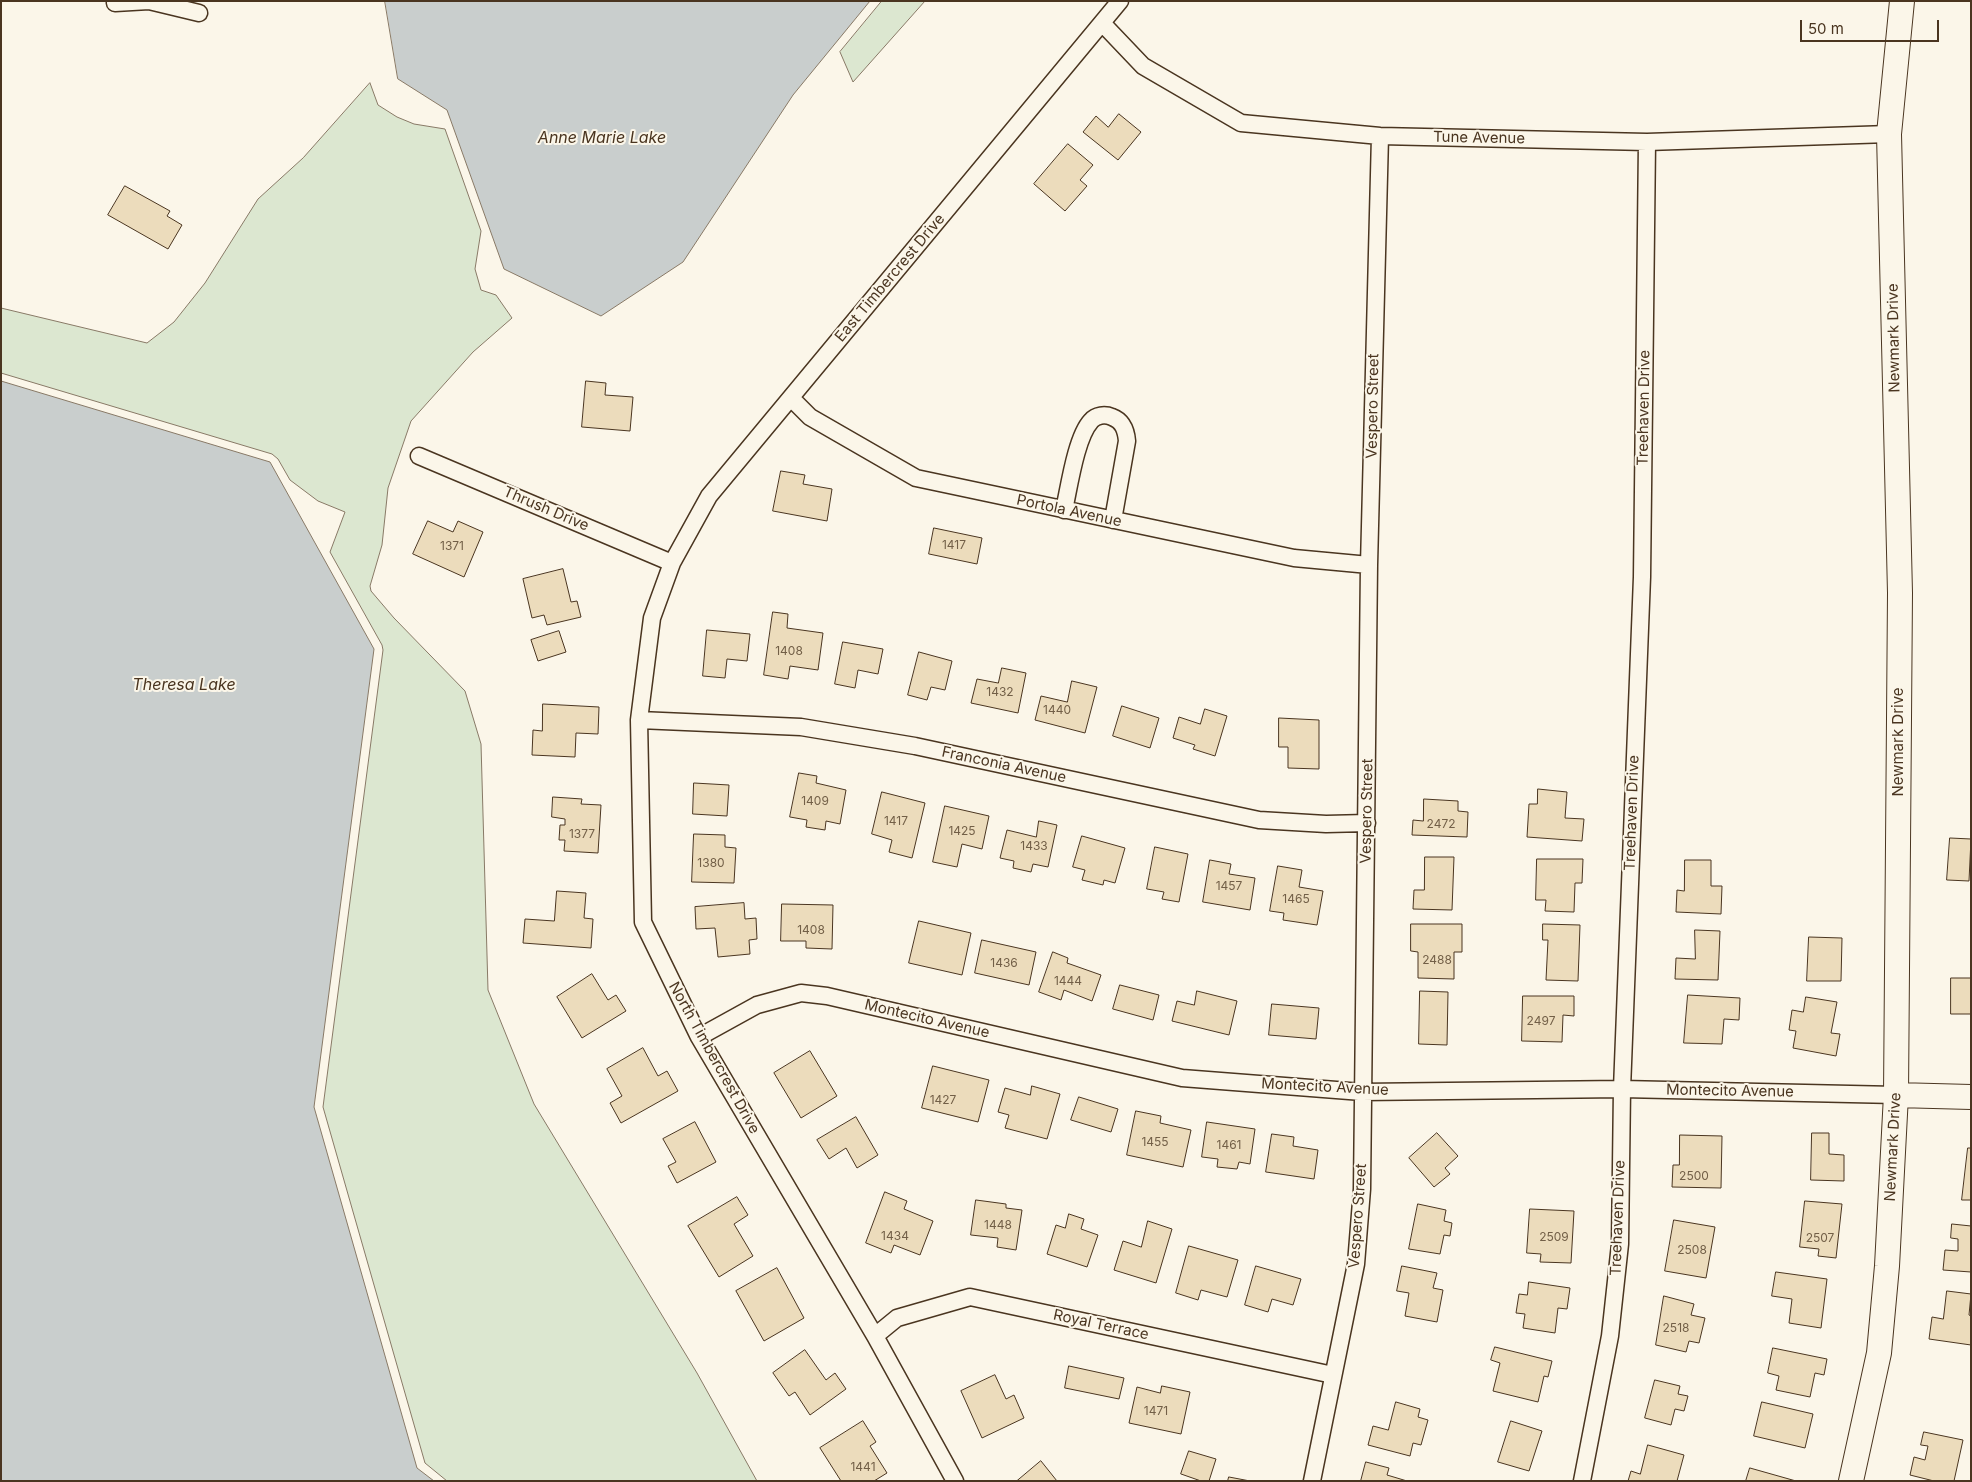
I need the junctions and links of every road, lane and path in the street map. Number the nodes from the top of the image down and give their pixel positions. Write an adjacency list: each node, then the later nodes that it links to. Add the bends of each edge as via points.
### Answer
1 (1120, 1): 5 (street, East Timbercrest Drive)
2 (1902, 1): 6 (street, Newmark Drive)
3 (115, 3): 4 (street, via 149,1)
4 (199, 12)
5 (1102, 24): 7 (street, Tune Avenue, via 1143,66 1241,123); 9 (street, East Timbercrest Drive)
6 (1889, 134): 8 (street, Tune Avenue); 20 (street, Newmark Drive, via 1900,593)
7 (1380, 136): 8 (street, Tune Avenue); 14 (street, Vespero Street)
8 (1648, 142): 18 (street, Treehaven Drive, via 1642,576)
9 (791, 398): 11 (street, Portola Avenue, via 810,417 916,478); 13 (street, East Timbercrest Drive, via 709,496)
10 (419, 456): 13 (street, Thrush Drive)
11 (1064, 510): 12 (street, Portola Avenue); 12 (street, via 1086,427 1098,416 1110,416 1122,424 1127,441)
12 (1113, 520): 14 (street, Portola Avenue, via 1294,558)
13 (672, 563): 15 (street, North Timbercrest Drive, via 652,618)
14 (1369, 565): 16 (street, Vespero Street)
15 (639, 720): 16 (street, Franconia Avenue, via 802,726 915,746 1259,820); 17 (street, North Timbercrest Drive, via 643,922)
16 (1367, 824): 19 (street, Vespero Street)
17 (700, 1037): 19 (street, Montecito Avenue, via 757,1005 801,993 827,996 1182,1078); 22 (street, North Timbercrest Drive)
18 (1622, 1089): 19 (street, Montecito Avenue); 20 (street, Montecito Avenue); 26 (street, Treehaven Drive, via 1620,1244 1610,1336)
19 (1362, 1092): 23 (street, Vespero Street, via 1362,1189 1356,1264)
20 (1896, 1095): 21 (street, Montecito Avenue); 27 (street, Newmark Drive, via 1879,1353)
21 (1971, 1096)
22 (875, 1336): 23 (street, Royal Terrace, via 897,1318 970,1297); 24 (street, North Timbercrest Drive)
23 (1333, 1375): 25 (street, Vespero Street)
24 (955, 1481)
25 (1312, 1481)
26 (1582, 1481)
27 (1850, 1481)

